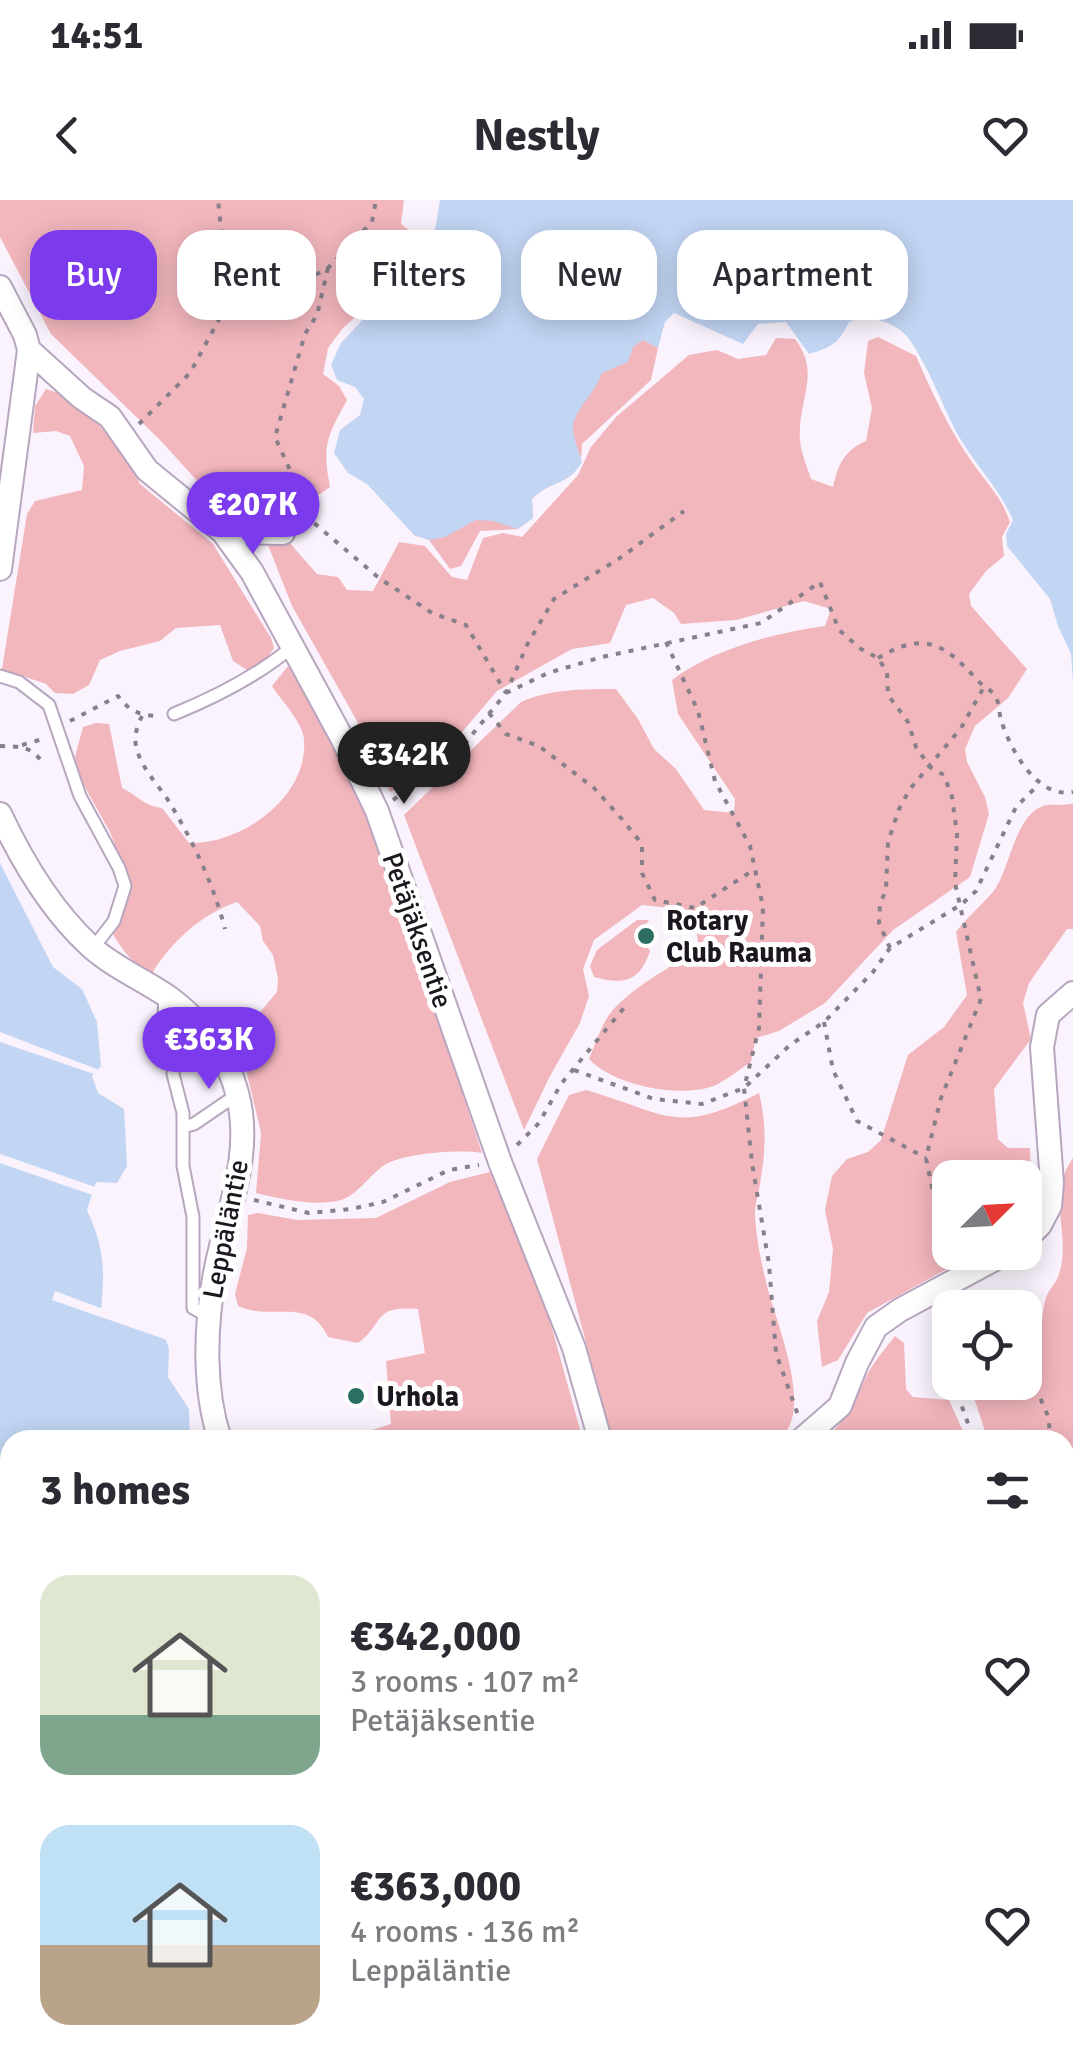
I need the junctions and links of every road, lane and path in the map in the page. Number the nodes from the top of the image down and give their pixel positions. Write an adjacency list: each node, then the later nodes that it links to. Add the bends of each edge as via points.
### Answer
1 (218, 200): 3 (path)
2 (376, 200): 4 (path, via 372,222)
3 (221, 230)
4 (328, 268): 5 (path); 19 (path, via 275,437 314,524 379,578 432,613 466,625)
5 (316, 274)
6 (0, 287): 8 (street, Petäjäksentie)
7 (218, 320): 9 (path, via 190,374)
8 (29, 350): 9 (street, Petäjäksentie); 13 (street)
9 (126, 437): 11 (street, Petäjäksentie, via 148,470)
10 (684, 511): 19 (path, via 554,599)
11 (223, 532): 12 (street); 15 (street, Petäjäksentie)
12 (283, 532)
13 (0, 569)
14 (666, 642): 16 (path, via 761,623 820,582 839,630); 19 (path, via 548,672); 32 (path)
15 (292, 647): 21 (lane, via 206,702); 30 (street, Petäjäksentie)
16 (878, 658): 18 (path, via 898,646 948,648); 27 (path, via 887,672 888,695)
17 (0, 676): 23 (lane, via 36,692)
18 (984, 687): 27 (path); 28 (path, via 996,695 1010,744)
19 (506, 692): 20 (path)
20 (488, 712): 30 (path, via 452,758); 32 (path, via 506,734 538,746 612,808 642,844 642,873 655,900 695,908)
21 (174, 714): 22 (path)
22 (142, 716): 23 (path, via 118,696); 34 (path, via 135,744 214,886)
23 (58, 728): 25 (path); 35 (lane, via 80,796 124,886 114,921)
24 (1, 746): 25 (path)
25 (22, 746): 26 (path)
26 (43, 762)
27 (930, 767): 33 (path, via 944,775 952,797 955,884); 36 (path, via 910,788 888,842 879,923)
28 (1040, 784): 29 (path); 33 (path, via 1016,807 989,868)
29 (1073, 792)
30 (377, 811): 45 (street, Petäjäksentie)
31 (0, 814): 35 (street, Leppäläntie, via 52,903)
32 (755, 869): 42 (path, via 763,907 759,1028)
33 (962, 904): 36 (path); 40 (path, via 981,999 941,1098 926,1158 857,1121 833,1070)
34 (226, 929)
35 (93, 948): 38 (street, Leppäläntie)
36 (890, 948): 40 (path)
37 (1073, 993): 47 (street, via 1048,1015 1042,1047 1052,1183)
38 (165, 995): 43 (street, Leppäläntie, via 224,1054); 44 (lane, via 164,1018 178,1039 173,1074)
39 (628, 1003): 41 (path)
40 (824, 1022): 42 (path)
41 (574, 1070): 42 (path, via 670,1101 702,1104); 45 (path, via 539,1123)
42 (744, 1088): 54 (path, via 776,1353)
43 (238, 1094): 44 (lane); 46 (street, Leppäläntie)
44 (183, 1127): 49 (lane, via 194,1218 193,1308)
45 (500, 1162): 46 (path, via 449,1170 383,1202 351,1209 310,1212); 53 (street, Petäjäksentie, via 574,1348)
46 (235, 1194): 49 (street, Leppäläntie)
47 (1042, 1221)
48 (974, 1270): 55 (street, via 876,1327 840,1406)
49 (209, 1318): 52 (street, Leppäläntie)
50 (960, 1400): 56 (path)
51 (1041, 1400): 57 (path)
52 (219, 1430)
53 (597, 1430)
54 (801, 1430)
55 (814, 1430)
56 (971, 1430)
57 (1050, 1430)

